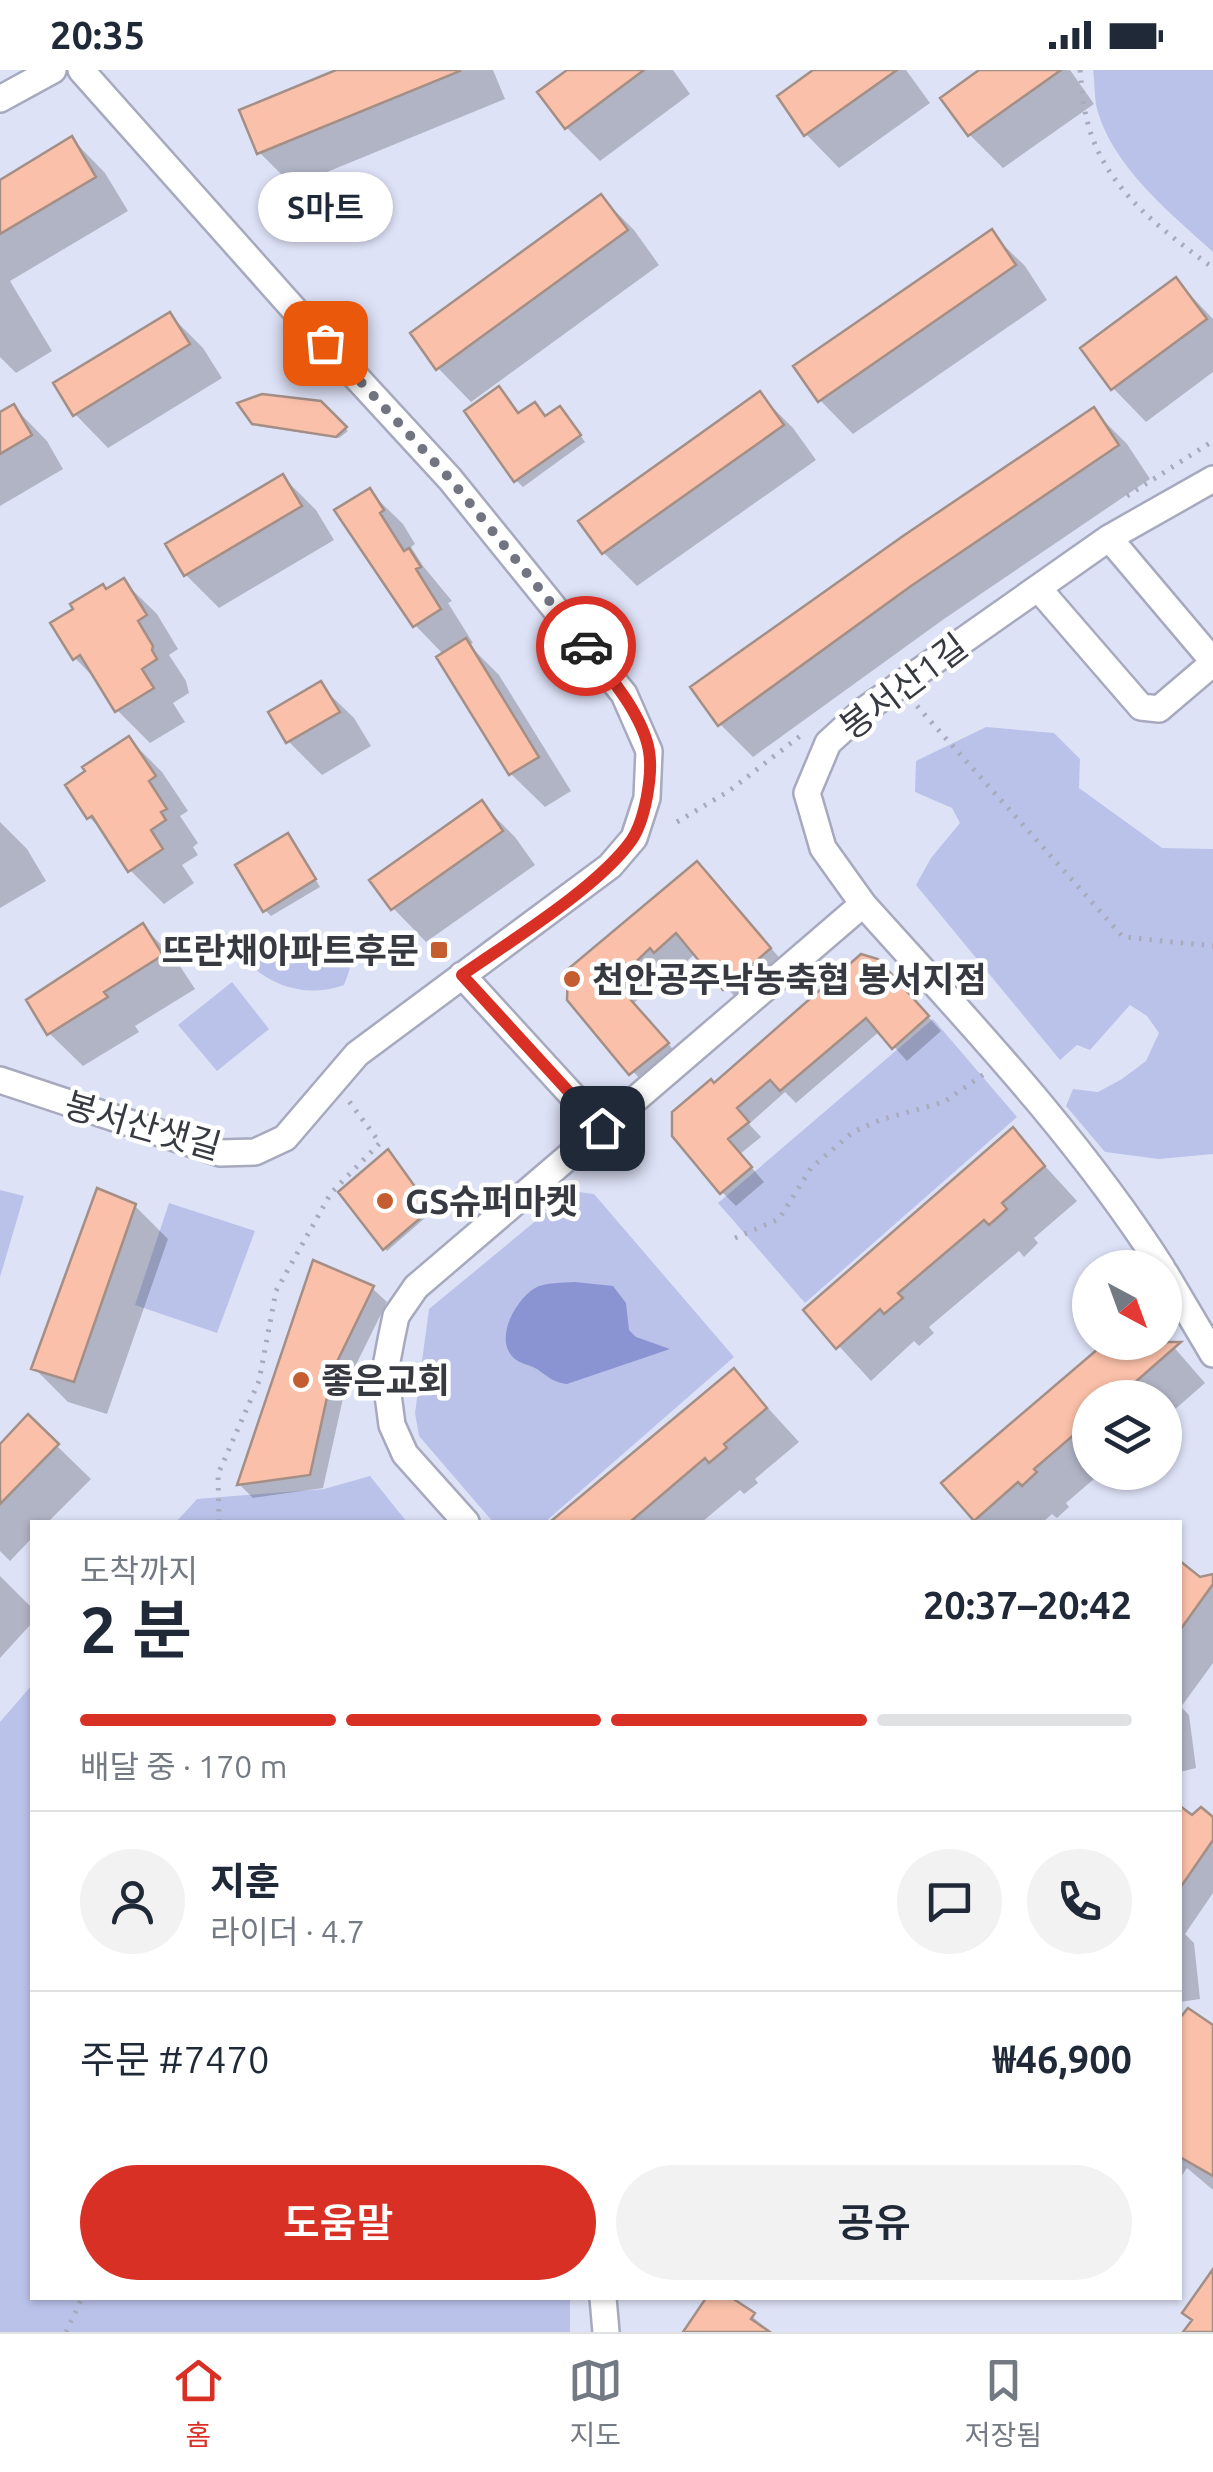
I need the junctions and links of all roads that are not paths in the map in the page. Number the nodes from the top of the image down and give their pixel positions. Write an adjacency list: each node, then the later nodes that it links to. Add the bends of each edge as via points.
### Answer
1 (26, 70): 4 (street)
2 (53, 70): 5 (street)
3 (82, 70): 11 (street, 봉서산샛길, via 450,479 624,694 649,751 647,798 634,838 610,866)
4 (0, 85)
5 (0, 99)
6 (1213, 480): 7 (street, 봉서산1길)
7 (1109, 538): 8 (street, 봉서산1길); 9 (street)
8 (1038, 588): 9 (street, via 1141,707 1159,710); 10 (street, 봉서산1길, via 828,743 806,793 824,848)
9 (1213, 662)
10 (863, 904): 13 (street); 14 (street, 봉서산1길, via 1047,1111)
11 (462, 975): 12 (street, 봉서산샛길, via 356,1054 285,1138 255,1152 220,1154); 13 (street)
12 (0, 1080)
13 (602, 1128): 17 (street, via 416,1287 396,1316 386,1372 392,1425 405,1454)
14 (1150, 1250)
15 (1182, 1302): 16 (street, 봉서산1길)
16 (1213, 1354)
17 (464, 1520)
18 (603, 2300): 19 (street)
19 (606, 2332)

